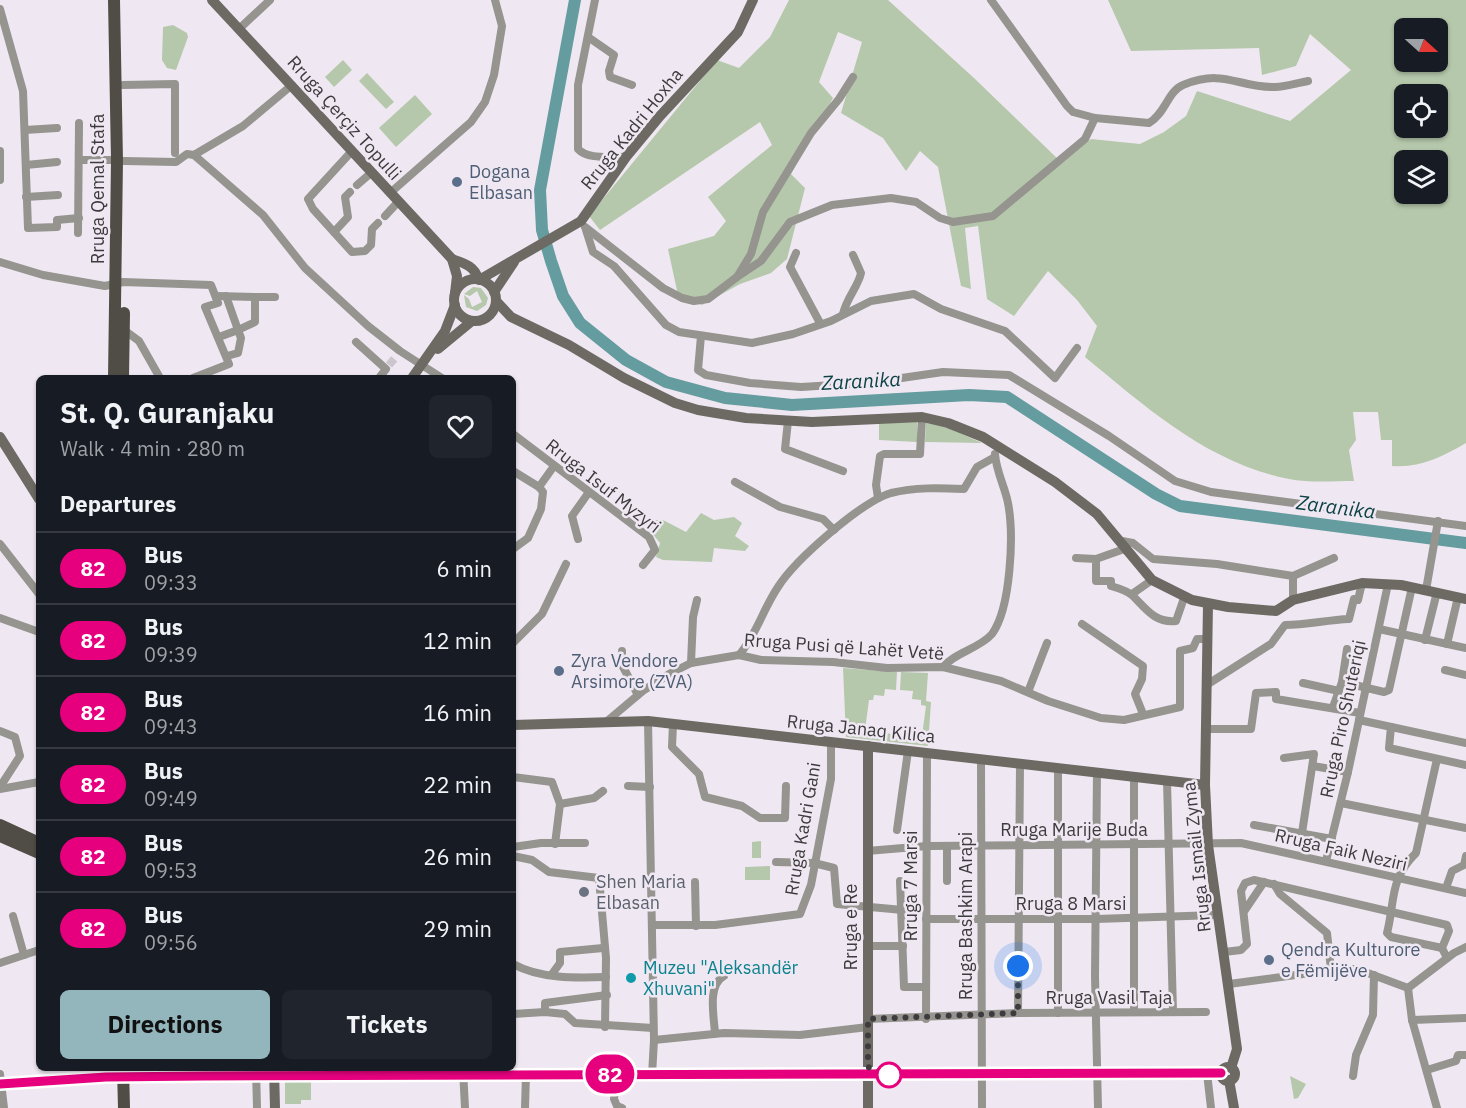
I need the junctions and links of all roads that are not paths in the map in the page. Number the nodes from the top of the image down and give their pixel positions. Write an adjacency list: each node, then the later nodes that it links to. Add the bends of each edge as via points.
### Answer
1 (114, 0): 27 (main road, Rruga Qemal Stafa)
2 (122, 0): 15 (main road, Rruga Qemal Stafa)
3 (212, 0): 10 (main road, Rruga Çerçiz Topulli)
4 (270, 0): 10 (street)
5 (495, 0): 34 (street, via 502,26 495,75 485,102 471,122)
6 (595, 0): 11 (street)
7 (753, 0): 25 (main road, Rruga Kadri Hoxha, via 738,32)
8 (992, 0): 17 (street, via 1067,106 1073,112)
9 (0, 9): 20 (street, via 20,79)
10 (239, 29): 14 (main road, Rruga Çerçiz Topulli)
11 (588, 37): 16 (street, via 614,55 610,77); 25 (street, via 578,85 578,149 590,156)
12 (853, 77): 51 (street, via 811,133 763,212 751,254)
13 (1308, 81): 17 (street, via 1276,87 1221,76 1180,86 1157,119 1149,123)
14 (292, 85): 22 (main road, Rruga Çerçiz Topulli); 24 (street, via 243,126)
15 (123, 86): 23 (street, via 175,84); 27 (main road, Rruga Qemal Stafa)
16 (632, 86)
17 (1095, 118): 51 (street, via 1085,139 993,216 953,222 916,202 891,198 832,205 790,222 761,261)
18 (79, 123): 26 (street)
19 (57, 128): 20 (street)
20 (25, 130): 29 (street)
21 (0, 151): 31 (street)
22 (352, 151): 30 (main road, Rruga Çerçiz Topulli); 42 (street, via 308,199)
23 (175, 153)
24 (194, 155): 27 (street, via 187,154 176,162); 73 (street, via 263,215 305,268 397,354)
25 (626, 157): 41 (main road, Rruga Kadri Hoxha)
26 (79, 160): 27 (street); 39 (street)
27 (120, 161): 53 (main road, Rruga Qemal Stafa)
28 (57, 162): 29 (street)
29 (26, 165): 36 (street)
30 (371, 172): 32 (street); 34 (main road, Rruga Çerçiz Topulli)
31 (0, 180)
32 (357, 185)
33 (350, 192): 42 (street, via 345,197 348,217)
34 (390, 193): 37 (main road, Rruga Çerçiz Topulli)
35 (58, 195): 36 (street)
36 (26, 197): 39 (street, via 28,228 57,227 57,220)
37 (398, 202): 38 (street); 46 (main road, Rruga Çerçiz Topulli)
38 (385, 216)
39 (79, 218): 43 (street)
40 (378, 223): 42 (street, via 365,251 352,252)
41 (581, 225): 47 (main road, Rruga Kadri Hoxha); 51 (street, via 663,288 682,298 708,299); 68 (street, via 593,252 614,266 666,325)
42 (334, 232)
43 (78, 233)
44 (796, 253): 65 (street, via 790,267)
45 (853, 255): 61 (street, via 861,273)
46 (452, 259): 49 (main road); 54 (main road, via 457,272)
47 (516, 259): 50 (main road, Rruga Kadri Hoxha); 59 (main road, Rruga Kadri Hoxha)
48 (0, 262): 53 (street, via 43,275 105,286)
49 (468, 265): 50 (main road); 52 (main road)
50 (490, 272): 52 (main road, Rruga Kadri Hoxha)
51 (737, 277)
52 (479, 280): 54 (main road, via 467,281); 59 (main road, via 488,284)
53 (119, 282): 55 (street, via 208,284); 67 (main road, Rruga Qemal Stafa); 74 (main road, Rruga Qemal Stafa)
54 (455, 293): 60 (main road)
55 (216, 296): 56 (street); 69 (street, via 218,303 206,307)
56 (226, 296): 57 (street); 66 (street)
57 (255, 297): 58 (street); 66 (street, via 255,322)
58 (275, 297)
59 (495, 297): 62 (main road); 63 (main road)
60 (454, 305): 64 (main road, via 461,316); 73 (main road, via 447,327)
61 (843, 314): 65 (street); 71 (street, via 870,301 914,294 942,309 1005,332 1055,378)
62 (489, 316): 63 (main road); 64 (main road)
63 (511, 317): 82 (main road, via 675,403 718,414)
64 (472, 321): 73 (main road)
65 (820, 323): 68 (street, via 752,344)
66 (238, 330): 69 (street); 72 (street, via 238,352)
67 (126, 334): 75 (main road, Rruga Qemal Stafa); 76 (street, via 139,341)
68 (701, 336): 98 (street, via 699,373 750,383 801,387 943,372 1009,375 1175,481 1229,495)
69 (219, 337): 72 (street)
70 (356, 342): 78 (street, via 388,367)
71 (1077, 348)
72 (227, 356): 77 (street, via 229,364)
73 (426, 361): 79 (main road); 80 (street)
74 (114, 375)
75 (123, 375)
76 (158, 375)
77 (201, 375)
78 (382, 375)
79 (414, 375)
80 (439, 375)
81 (922, 417): 82 (main road); 86 (main road, via 948,423); 96 (street, via 920,455 880,456)
82 (788, 421): 90 (street, via 785,448)
83 (516, 436): 88 (street, Rruga Isuf Myzyri)
84 (0, 437): 89 (main road)
85 (0, 444): 89 (main road)
86 (997, 445): 87 (street); 103 (main road, via 1107,522)
87 (995, 457): 96 (street, via 977,466 964,489 914,489); 140 (street, via 1009,507 1011,554 1004,601 990,636)
88 (554, 466): 93 (street); 94 (street, Rruga Isuf Myzyri)
89 (18, 470): 95 (main road); 97 (main road)
90 (843, 471)
91 (516, 473): 93 (street)
92 (735, 482): 100 (street, via 780,507 823,519)
93 (539, 487): 104 (street, via 543,492 541,509 528,538)
94 (590, 492): 101 (street, via 572,516); 109 (street, Rruga Isuf Myzyri, via 649,537 655,550)
95 (36, 495)
96 (878, 498): 100 (street)
97 (36, 501)
98 (1437, 525): 99 (street); 116 (street)
99 (1466, 526)
100 (834, 530): 138 (street, via 779,585 758,628)
101 (578, 539)
102 (0, 544): 115 (street)
103 (1124, 544): 107 (street); 110 (street, via 1133,543 1153,559); 111 (main road)
104 (516, 547)
105 (1076, 558): 107 (street)
106 (1334, 558): 110 (street)
107 (1096, 560): 117 (street, via 1096,581 1111,581 1112,586)
108 (566, 564): 131 (street, via 542,614)
109 (643, 565)
110 (1293, 576): 121 (street)
111 (1152, 580): 117 (street); 118 (main road)
112 (1362, 582): 113 (main road); 121 (main road); 126 (street, via 1349,619)
113 (1388, 584): 114 (main road); 127 (street, Rruga Piro Shuteriqi)
114 (1412, 587): 116 (main road); 129 (street)
115 (36, 590)
116 (1431, 591): 119 (main road); 132 (street)
117 (1132, 594): 118 (street, via 1150,615 1172,622 1178,618)
118 (1184, 598): 122 (main road)
119 (1462, 598): 134 (street)
120 (697, 600): 139 (street)
121 (1293, 600): 123 (main road)
122 (1208, 604): 123 (main road, via 1267,612); 130 (main road, Rruga Ismail Zyma)
123 (1282, 609): 126 (street)
124 (0, 618): 128 (street)
125 (1082, 624): 151 (street, via 1143,666 1135,694)
126 (1285, 625): 145 (street, via 1271,644)
127 (1379, 629): 129 (street); 146 (street, Rruga Piro Shuteriqi)
128 (36, 631)
129 (1402, 634): 132 (street); 146 (street, via 1389,690)
130 (1207, 639): 145 (main road, Rruga Ismail Zyma); 151 (street, Rruga Pusi që Lahët Vetë, via 1197,639 1193,648 1180,651 1180,707)
131 (516, 640)
132 (1425, 640): 134 (street)
133 (1047, 643): 148 (street)
134 (1447, 644): 135 (street)
135 (1466, 648)
136 (1347, 649): 143 (street)
137 (622, 651): 149 (street, via 622,665)
138 (739, 655): 139 (street, Rruga Pusi që Lahët Vetë); 140 (street, Rruga Pusi që Lahët Vetë, via 774,661)
139 (691, 663): 149 (street, Rruga Pusi që Lahët Vetë)
140 (943, 667): 148 (street, Rruga Pusi që Lahët Vetë, via 992,678)
141 (1445, 670): 142 (street)
142 (1466, 675)
143 (1342, 682): 146 (street); 147 (street)
144 (1303, 683): 147 (street)
145 (1208, 684): 158 (main road, Rruga Ismail Zyma)
146 (1365, 688): 152 (street, Rruga Piro Shuteriqi)
147 (1339, 691): 150 (street)
148 (1028, 692): 151 (street, Rruga Pusi që Lahët Vetë, via 1101,718 1124,720)
149 (638, 695): 154 (street, Rruga Pusi që Lahët Vetë)
150 (1333, 707): 152 (street); 158 (street, via 1276,699 1276,692 1256,693 1251,729)
151 (1143, 714)
152 (1360, 716): 157 (street); 173 (street, Rruga Piro Shuteriqi)
153 (648, 720): 154 (main road, Rruga Janaq Kilica); 155 (main road, Rruga Janaq Kilica); 181 (street)
154 (606, 722): 156 (main road, Rruga Janaq Kilica)
155 (673, 724): 160 (main road, Rruga Janaq Kilica); 180 (street, via 672,747 699,774 705,797 742,806 759,817 785,818)
156 (516, 725)
157 (1391, 727): 161 (street); 167 (street, via 1389,748)
158 (1206, 729): 178 (main road, Rruga Ismail Zyma)
159 (0, 731): 182 (street, via 15,737 20,756)
160 (831, 742): 162 (main road, Rruga Janaq Kilica); 213 (street, Rruga Kadri Gani, via 831,779)
161 (1466, 743)
162 (868, 746): 163 (main road, Rruga Janaq Kilica); 207 (main road, Rruga e Re)
163 (908, 751): 164 (main road, Rruga Janaq Kilica); 190 (street)
164 (927, 753): 166 (main road, Rruga Janaq Kilica); 203 (street, Rruga 7 Marsi)
165 (1284, 758): 170 (street, via 1314,754)
166 (981, 759): 168 (main road, Rruga Janaq Kilica); 205 (street, Rruga Bashkim Arapi)
167 (1437, 759): 169 (street); 186 (street)
168 (1020, 764): 171 (main road, Rruga Janaq Kilica); 198 (street)
169 (1466, 765)
170 (1313, 766): 173 (street); 191 (street)
171 (1058, 768): 172 (main road, Rruga Janaq Kilica); 199 (street)
172 (1097, 772): 175 (main road, Rruga Janaq Kilica); 200 (street)
173 (1348, 772): 184 (street, Rruga Piro Shuteriqi)
174 (516, 777): 185 (street, via 552,782)
175 (1134, 777): 176 (main road, Rruga Janaq Kilica); 197 (street)
176 (1167, 781): 178 (main road, Rruga Janaq Kilica); 201 (street)
177 (36, 782): 182 (street)
178 (1205, 784): 202 (main road, Rruga Ismail Zyma)
179 (628, 786): 181 (street)
180 (786, 786)
181 (650, 787): 236 (street)
182 (0, 788)
183 (603, 791): 185 (street, via 594,798)
184 (1341, 803): 186 (street); 193 (street, Rruga Piro Shuteriqi)
185 (560, 804): 196 (street)
186 (1423, 820): 189 (street); 215 (street, via 1416,853)
187 (0, 825): 194 (main road)
188 (1254, 825): 191 (street)
189 (1466, 828)
190 (897, 830)
191 (1302, 833): 193 (street)
192 (0, 836): 208 (main road)
193 (1332, 839): 211 (street, Rruga Piro Shuteriqi)
194 (36, 842)
195 (585, 843): 196 (street)
196 (555, 844): 206 (street)
197 (1133, 844): 200 (street, Rruga Marije Buda); 201 (street, Rruga Marije Buda); 235 (street)
198 (1019, 845): 199 (street, Rruga Marije Buda); 205 (street, Rruga Marije Buda); 232 (street)
199 (1056, 845): 200 (street, Rruga Marije Buda); 233 (street)
200 (1097, 845): 234 (street)
201 (1169, 845): 202 (street, Rruga Marije Buda); 229 (street)
202 (1208, 845): 211 (street, Rruga Faik Neziri, via 1241,843); 227 (main road, Rruga Ismail Zyma)
203 (927, 846): 204 (street, Rruga Marije Buda); 207 (street, Rruga Marije Buda); 230 (street, Rruga 7 Marsi)
204 (947, 846): 205 (street, Rruga Marije Buda); 217 (street)
205 (981, 846): 231 (street, Rruga Bashkim Arapi)
206 (516, 847)
207 (867, 851): 223 (main road, Rruga e Re)
208 (36, 852)
209 (1466, 856): 214 (street)
210 (516, 857): 241 (street, via 532,860 549,872 597,876)
211 (1326, 861): 215 (street, Rruga Faik Neziri)
212 (776, 862): 213 (street)
213 (814, 862): 223 (street, via 834,868 837,904); 237 (street, Rruga Kadri Gani, via 811,885 800,914)
214 (1465, 866): 221 (street, via 1452,871)
215 (1398, 878): 221 (street, Rruga Faik Neziri); 226 (street)
216 (900, 881): 224 (street)
217 (947, 881)
218 (695, 882): 237 (street)
219 (1264, 882): 220 (street); 225 (street); 225 (street, via 1254,880 1245,884 1241,891)
220 (1274, 884): 226 (street); 249 (street, via 1280,894 1327,933)
221 (1446, 888): 222 (street, Rruga Faik Neziri)
222 (1466, 893)
223 (866, 908): 224 (street); 238 (main road, Rruga e Re)
224 (903, 910): 239 (street)
225 (1245, 910): 244 (street, via 1247,944 1241,950)
226 (1389, 911): 242 (street, via 1388,936); 242 (street, via 1447,925 1449,931)
227 (1217, 915): 229 (street, Rruga 8 Marsi); 244 (main road, Rruga Ismail Zyma)
228 (13, 916): 245 (street)
229 (1171, 916): 235 (street, Rruga 8 Marsi); 261 (street)
230 (926, 919): 231 (street, Rruga 8 Marsi); 255 (street, Rruga 7 Marsi)
231 (980, 919): 232 (street, Rruga 8 Marsi); 266 (street, Rruga Bashkim Arapi)
232 (1018, 919): 233 (street, Rruga 8 Marsi); 264 (street)
233 (1058, 919): 234 (street, Rruga 8 Marsi); 259 (street)
234 (1096, 919): 235 (street, Rruga 8 Marsi); 265 (street)
235 (1133, 919): 260 (street)
236 (652, 925): 237 (street, Rruga Kadri Gani); 272 (street)
237 (696, 926)
238 (867, 946): 239 (street); 270 (main road, Rruga e Re)
239 (903, 946): 255 (street, via 904,987)
240 (1466, 947): 246 (street)
241 (603, 948): 250 (street, via 560,952 558,969); 253 (street)
242 (1442, 948): 246 (street)
243 (36, 952): 245 (street)
244 (1224, 952): 254 (main road, Rruga Ismail Zyma)
245 (24, 955): 247 (street)
246 (1447, 958): 256 (street)
247 (0, 963)
248 (516, 966): 250 (street)
249 (1331, 970): 251 (street, via 1357,969); 254 (street)
250 (552, 974): 253 (street)
251 (1374, 975): 256 (street); 290 (street, via 1373,1015 1356,1054)
252 (724, 976): 273 (street, via 714,990)
253 (606, 977): 257 (street)
254 (1229, 984): 287 (main road, Rruga Ismail Zyma, via 1237,1049)
255 (926, 987): 268 (street, Rruga 7 Marsi)
256 (1408, 988): 269 (street)
257 (607, 995): 258 (street); 271 (street)
258 (545, 1007): 263 (street); 271 (street, via 565,1014 575,1023)
259 (1058, 1012): 264 (street, Rruga Vasil Taja); 265 (street, Rruga Vasil Taja)
260 (1134, 1012): 261 (street, Rruga Vasil Taja); 265 (street, Rruga Vasil Taja)
261 (1173, 1012): 262 (street, Rruga Vasil Taja)
262 (1206, 1012)
263 (516, 1013)
264 (1018, 1013): 266 (street, Rruga Vasil Taja)
265 (1096, 1013): 286 (street)
266 (981, 1016): 268 (street, Rruga Vasil Taja); 285 (street, Rruga Bashkim Arapi)
267 (1466, 1018): 269 (street)
268 (926, 1019): 270 (street, Rruga Vasil Taja)
269 (1412, 1020): 276 (street)
270 (868, 1023): 273 (street, Rruga Vasil Taja, via 800,1035); 289 (main road, Rruga e Re)
271 (605, 1027): 272 (street)
272 (653, 1028): 274 (street)
273 (715, 1033): 274 (street, Rruga Vasil Taja)
274 (654, 1040): 288 (street)
275 (1466, 1054): 276 (street)
276 (1427, 1070): 305 (street)
277 (463, 1071): 280 (main road); 283 (main road); 297 (street)
278 (119, 1072): 279 (main road); 291 (street); 293 (main road); 294 (main road)
279 (256, 1072): 280 (main road); 295 (street)
280 (274, 1072): 296 (main road)
281 (1207, 1073): 286 (main road); 287 (main road); 303 (street)
282 (0, 1074): 291 (street)
283 (526, 1074): 284 (main road); 298 (street)
284 (616, 1074): 288 (main road); 299 (street, via 614,1099)
285 (982, 1074): 286 (main road); 289 (main road); 301 (street, Rruga Bashkim Arapi)
286 (1098, 1074): 302 (street)
287 (1227, 1074): 304 (main road, Rruga Ismail Zyma)
288 (652, 1075): 289 (main road)
289 (868, 1075): 300 (main road, Rruga e Re)
290 (1353, 1076)
291 (1, 1084): 292 (street)
292 (3, 1108)
293 (116, 1108)
294 (124, 1108)
295 (257, 1108)
296 (275, 1108)
297 (465, 1108)
298 (525, 1108)
299 (622, 1108)
300 (868, 1108)
301 (982, 1108)
302 (1098, 1108)
303 (1211, 1108)
304 (1234, 1108)
305 (1437, 1108)

